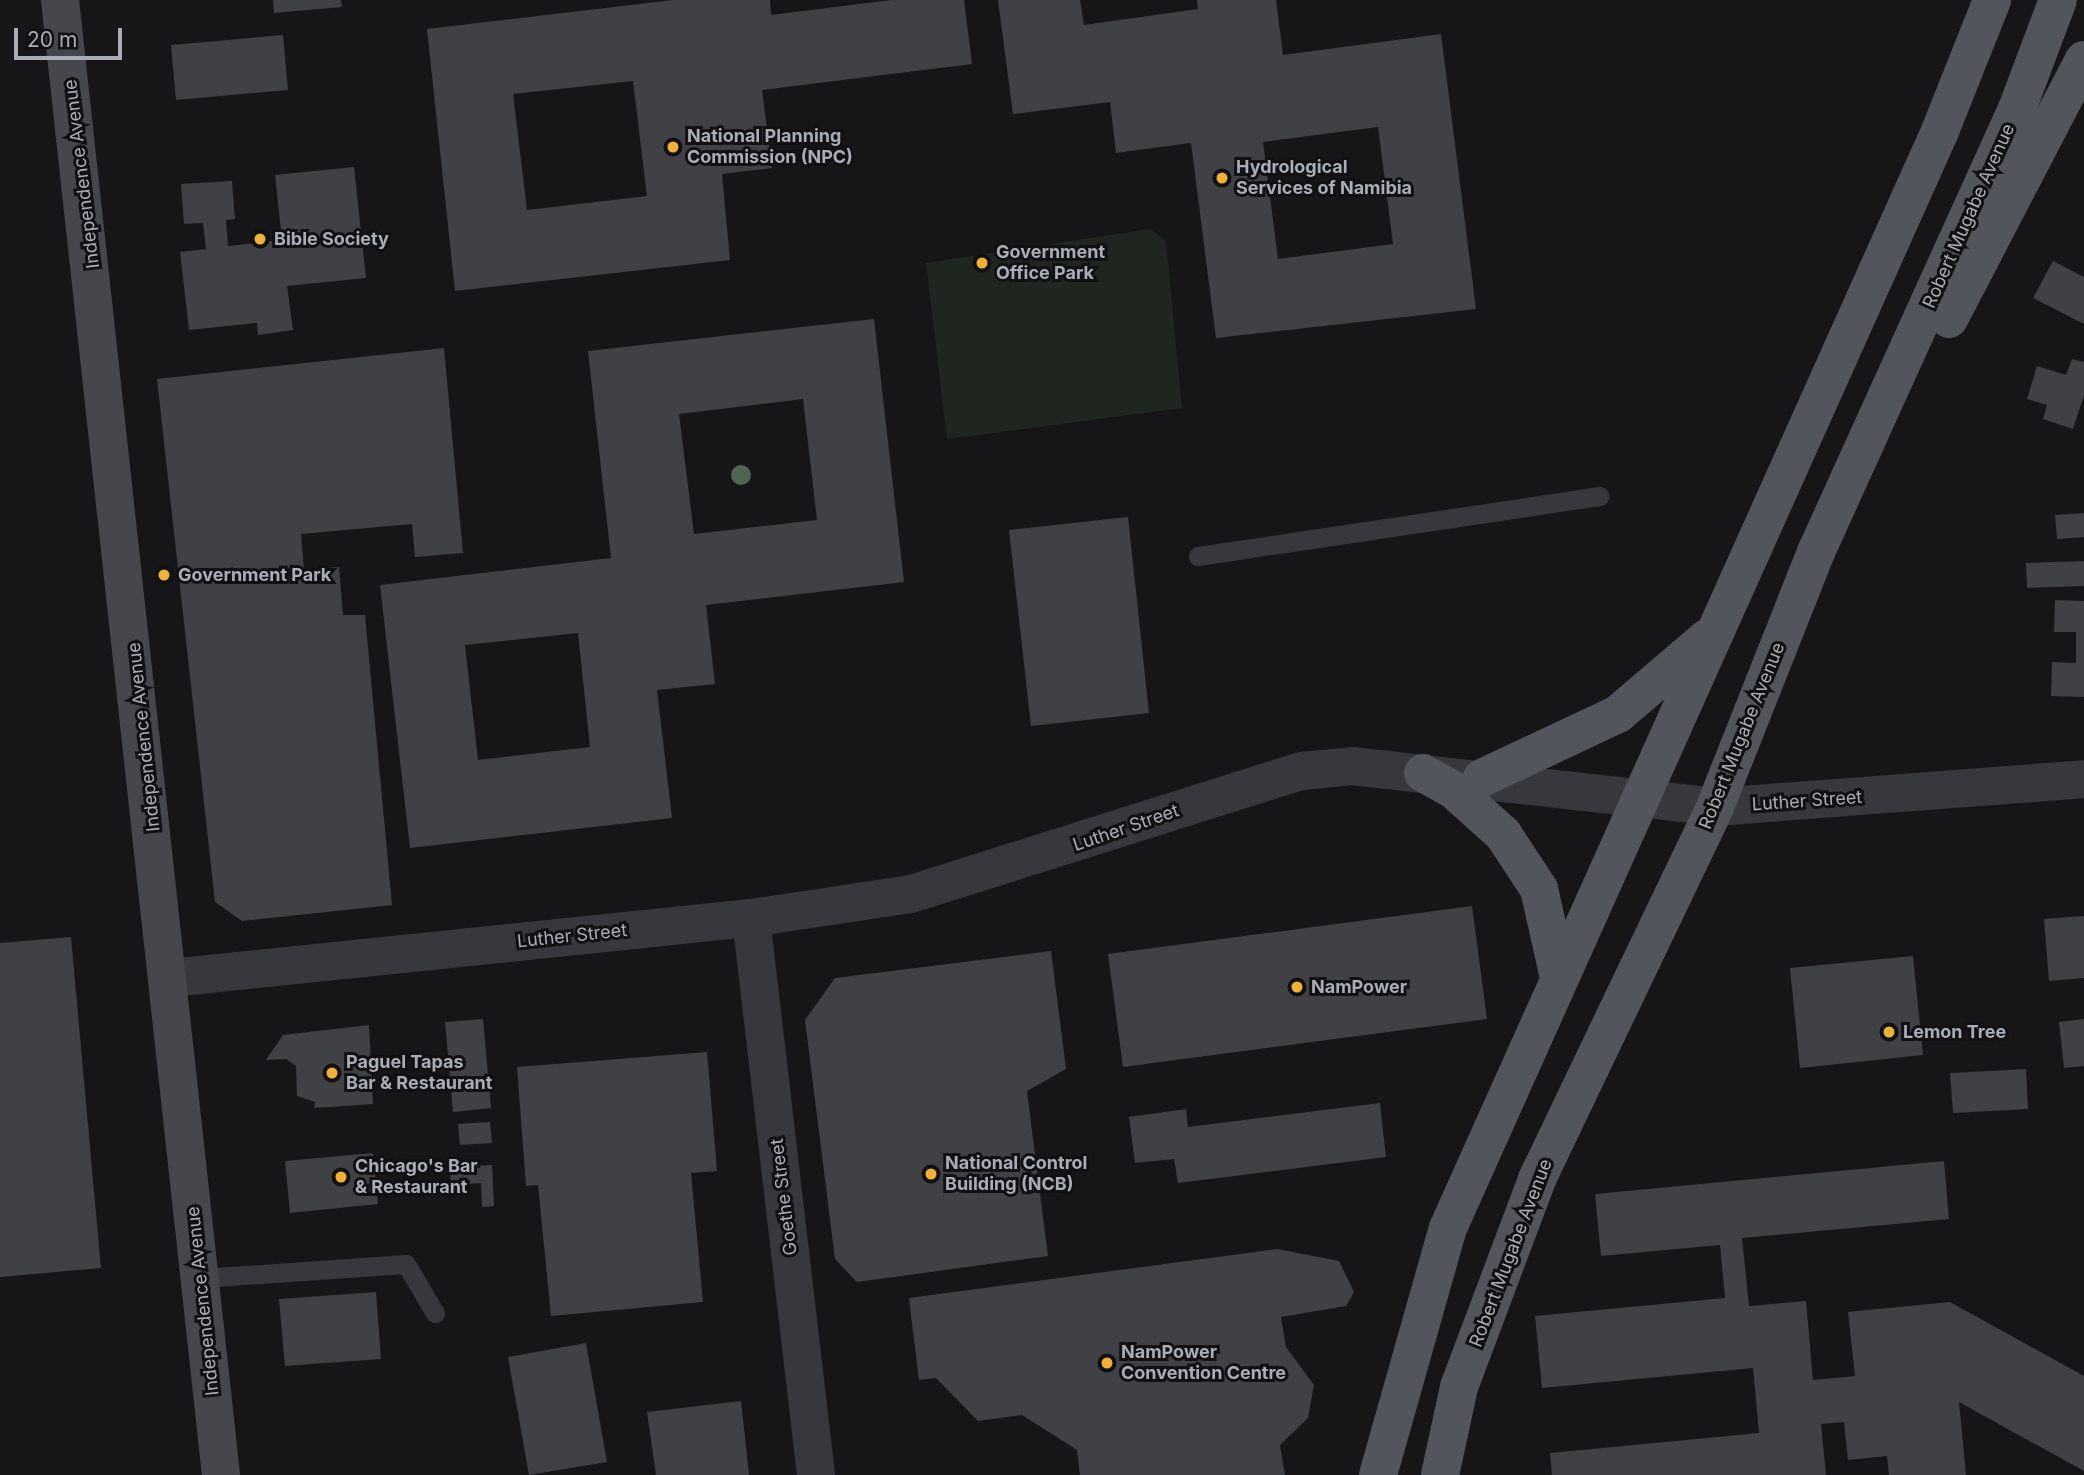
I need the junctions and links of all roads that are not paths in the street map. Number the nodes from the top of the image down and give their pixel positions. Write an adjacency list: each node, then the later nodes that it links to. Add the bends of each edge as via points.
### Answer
1 (60, 0): 15 (main road, Independence Avenue)
2 (1992, 0): 8 (main road, via 1940,131)
3 (2058, 0): 6 (main road, Robert Mugabe Avenue, via 2017,109)
4 (2084, 60): 6 (main road, via 1940,336 1863,510)
5 (1600, 496): 7 (lane)
6 (1816, 552): 13 (main road, Robert Mugabe Avenue)
7 (1198, 556)
8 (1717, 630): 10 (main road, via 1618,714); 12 (main road)
9 (1423, 773): 10 (street, Luther Street); 14 (street, Luther Street, via 1352,766 1301,771 911,894); 16 (main road, via 1477,807 1510,845 1539,889)
10 (1482, 778): 12 (street, Luther Street)
11 (2084, 779): 13 (street, Luther Street)
12 (1637, 800): 13 (street, Luther Street); 16 (main road)
13 (1715, 807): 22 (main road, Robert Mugabe Avenue, via 1537,1179 1459,1387)
14 (751, 918): 15 (street, Luther Street); 20 (street, Goethe Street)
15 (170, 978): 17 (main road, Independence Avenue)
16 (1559, 978): 21 (main road, via 1448,1228)
17 (201, 1278): 18 (lane, via 406,1264); 19 (main road, Independence Avenue)
18 (435, 1313)
19 (221, 1475)
20 (816, 1475)
21 (1378, 1475)
22 (1440, 1475)

